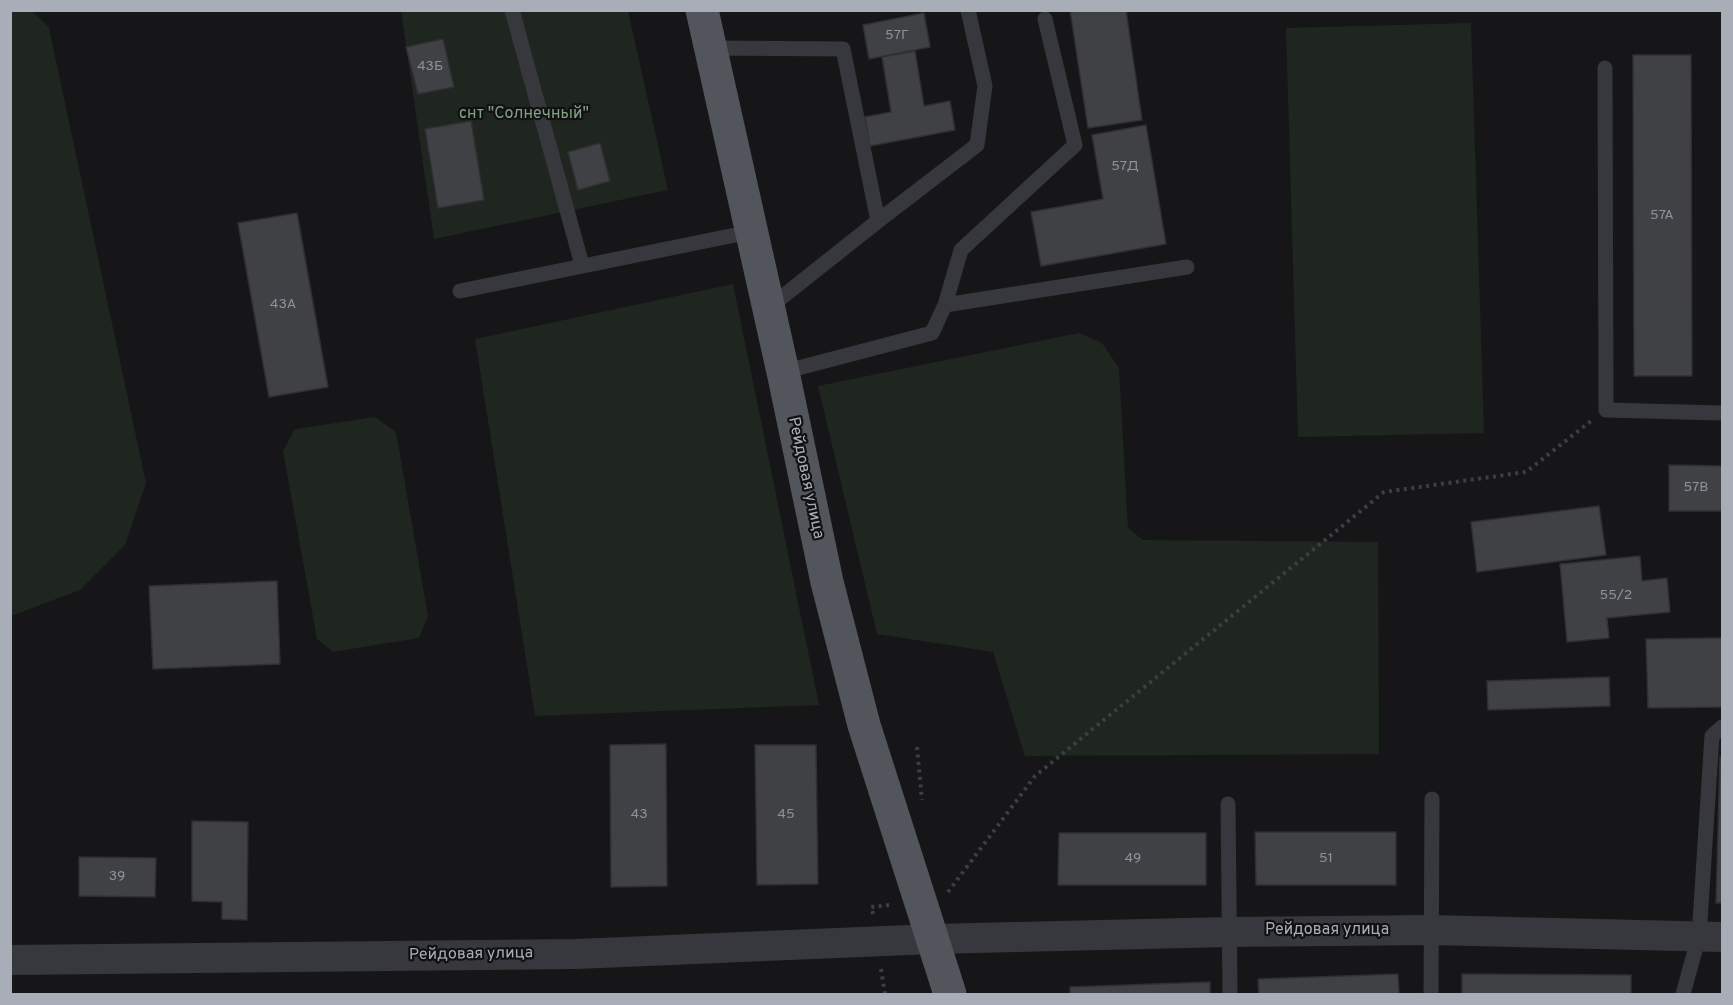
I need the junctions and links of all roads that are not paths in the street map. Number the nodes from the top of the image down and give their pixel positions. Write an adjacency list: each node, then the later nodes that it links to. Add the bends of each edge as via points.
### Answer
1 (512, 10): 9 (lane)
2 (702, 10): 5 (main road, Рейдовая улица)
3 (968, 10): 7 (lane, via 985,86 977,145)
4 (1045, 19): 12 (lane, via 1075,145 961,250)
5 (711, 48): 7 (lane, via 843,49); 8 (main road, Рейдовая улица)
6 (1605, 68): 15 (lane, via 1606,410)
7 (878, 221): 13 (lane)
8 (750, 231): 9 (lane); 13 (main road, Рейдовая улица)
9 (582, 265): 11 (lane)
10 (1187, 267): 12 (lane)
11 (460, 291)
12 (945, 305): 14 (lane, via 932,333)
13 (767, 309): 14 (main road, Рейдовая улица)
14 (783, 372): 22 (main road, Рейдовая улица, via 827,582 864,725)
15 (1722, 413)
16 (1722, 727): 21 (lane, via 1712,736)
17 (1432, 798): 19 (lane)
18 (1228, 804): 20 (lane)
19 (1430, 930): 20 (street, Рейдовая улица); 21 (street, Рейдовая улица); 26 (lane)
20 (1229, 932): 22 (street, Рейдовая улица); 25 (lane)
21 (1711, 937): 27 (lane)
22 (932, 939): 23 (street, Рейдовая улица, via 576,954); 24 (main road, Рейдовая улица)
23 (10, 960)
24 (950, 994)
25 (1230, 994)
26 (1431, 994)
27 (1683, 994)

